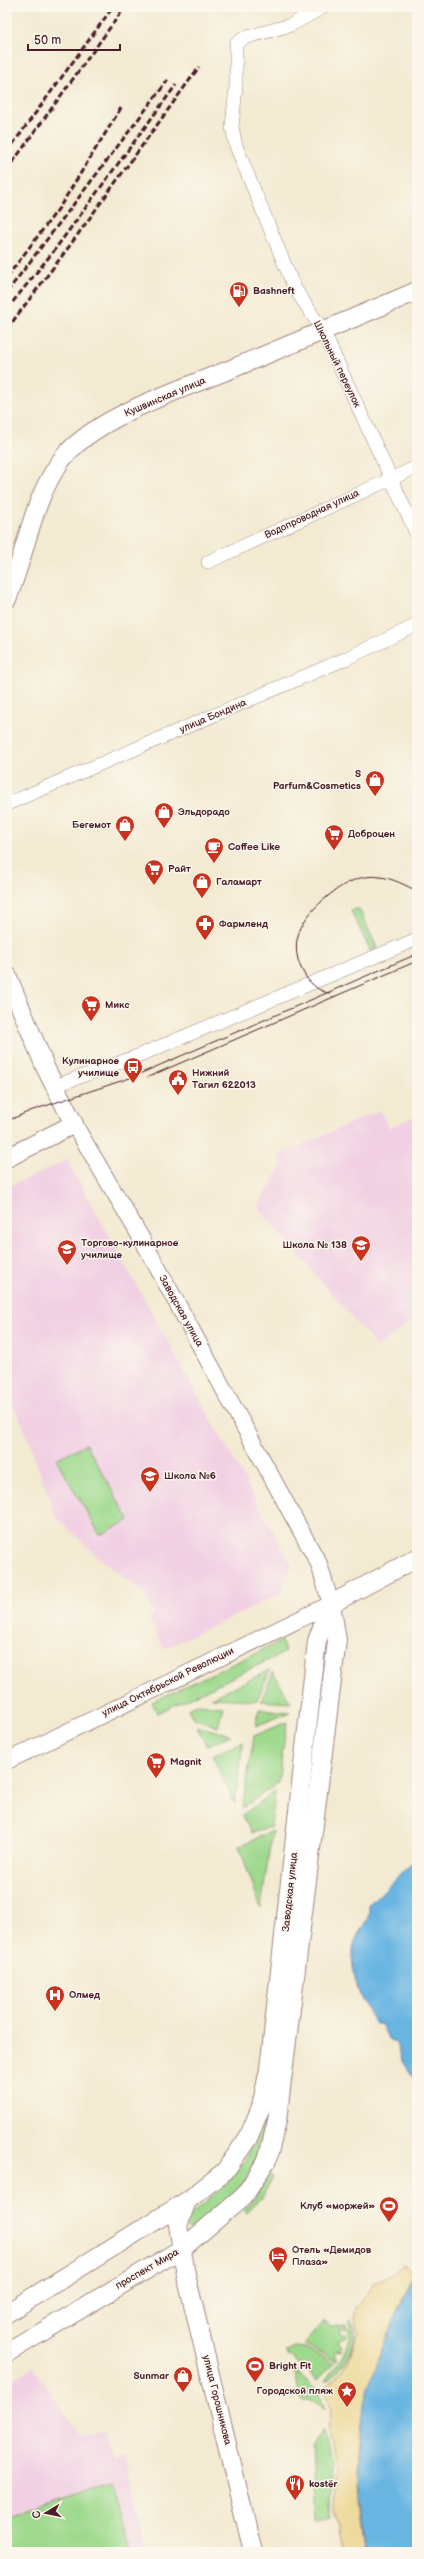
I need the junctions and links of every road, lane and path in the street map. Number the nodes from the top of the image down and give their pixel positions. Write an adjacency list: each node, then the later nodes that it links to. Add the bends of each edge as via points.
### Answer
1 (323, 7): 3 (street, Школьный переулок, via 291,25 244,38 236,44 236,86 232,127 236,146 294,287)
2 (417, 291): 3 (main road, Кушвинская улица)
3 (323, 331): 5 (street, Школьный переулок); 8 (main road, Кушвинская улица, via 125,413 78,441 48,481)
4 (417, 467): 5 (street, Водопроводная улица)
5 (391, 478): 6 (street, Школьный переулок); 7 (street, Водопроводная улица)
6 (417, 534)
7 (208, 562)
8 (7, 599)
9 (417, 625): 10 (street, улица Бондина, via 346,659)
10 (7, 804)
11 (417, 939): 13 (street, via 140,1055)
12 (7, 975): 13 (main road, Заводская улица)
13 (56, 1086): 14 (main road, Заводская улица)
14 (74, 1124): 15 (main road); 17 (street, Заводская улица, via 142,1241 319,1564)
15 (7, 1158)
16 (417, 1558): 17 (main road)
17 (330, 1604): 18 (street, улица Октябрьской Революции); 19 (main road, Заводская улица, via 337,1640 277,2121); 20 (main road, Заводская улица, via 317,1641 269,2069 261,2107 248,2138 225,2171)
18 (7, 1761)
19 (267, 2160): 21 (main road, проспект Мира, via 244,2196)
20 (187, 2201): 21 (main road, улица Горошникова, via 178,2225); 22 (main road)
21 (183, 2248): 23 (main road, проспект Мира); 24 (main road, улица Горошникова, via 186,2275)
22 (7, 2313)
23 (7, 2353)
24 (254, 2552)

